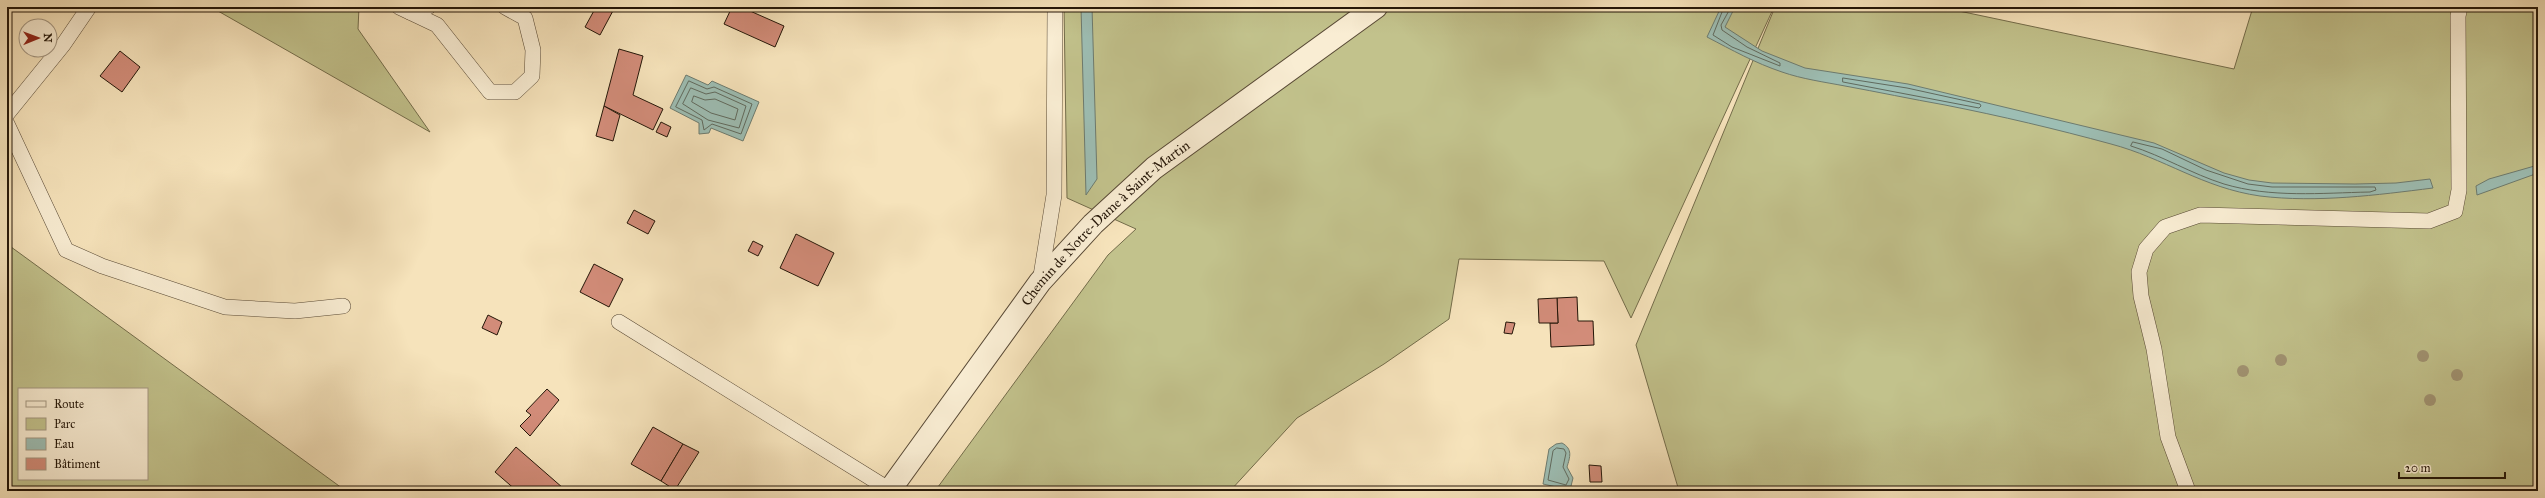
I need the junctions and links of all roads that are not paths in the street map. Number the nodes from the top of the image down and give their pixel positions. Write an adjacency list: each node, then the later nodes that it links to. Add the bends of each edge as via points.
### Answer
1 (89, 7): 8 (lane, via 63,45)
2 (428, 7): 7 (lane)
3 (505, 7): 7 (lane, via 525,18 533,50 532,76 515,92 490,92 437,25)
4 (1055, 7): 10 (lane, via 1054,195)
5 (1376, 7): 10 (street, Chemin de Notre-Dame à Saint-Martin, via 1154,168 1092,224)
6 (2460, 7): 14 (lane, via 2459,190 2455,211 2429,221 2200,215 2165,227 2146,249 2139,272 2141,296 2154,349 2168,437)
7 (404, 10)
8 (7, 114)
9 (7, 124): 11 (lane, via 66,250 102,266 225,307 295,311)
10 (1040, 282): 13 (street, Chemin de Notre-Dame à Saint-Martin)
11 (343, 306)
12 (618, 322): 13 (lane)
13 (889, 490)
14 (2188, 491)

